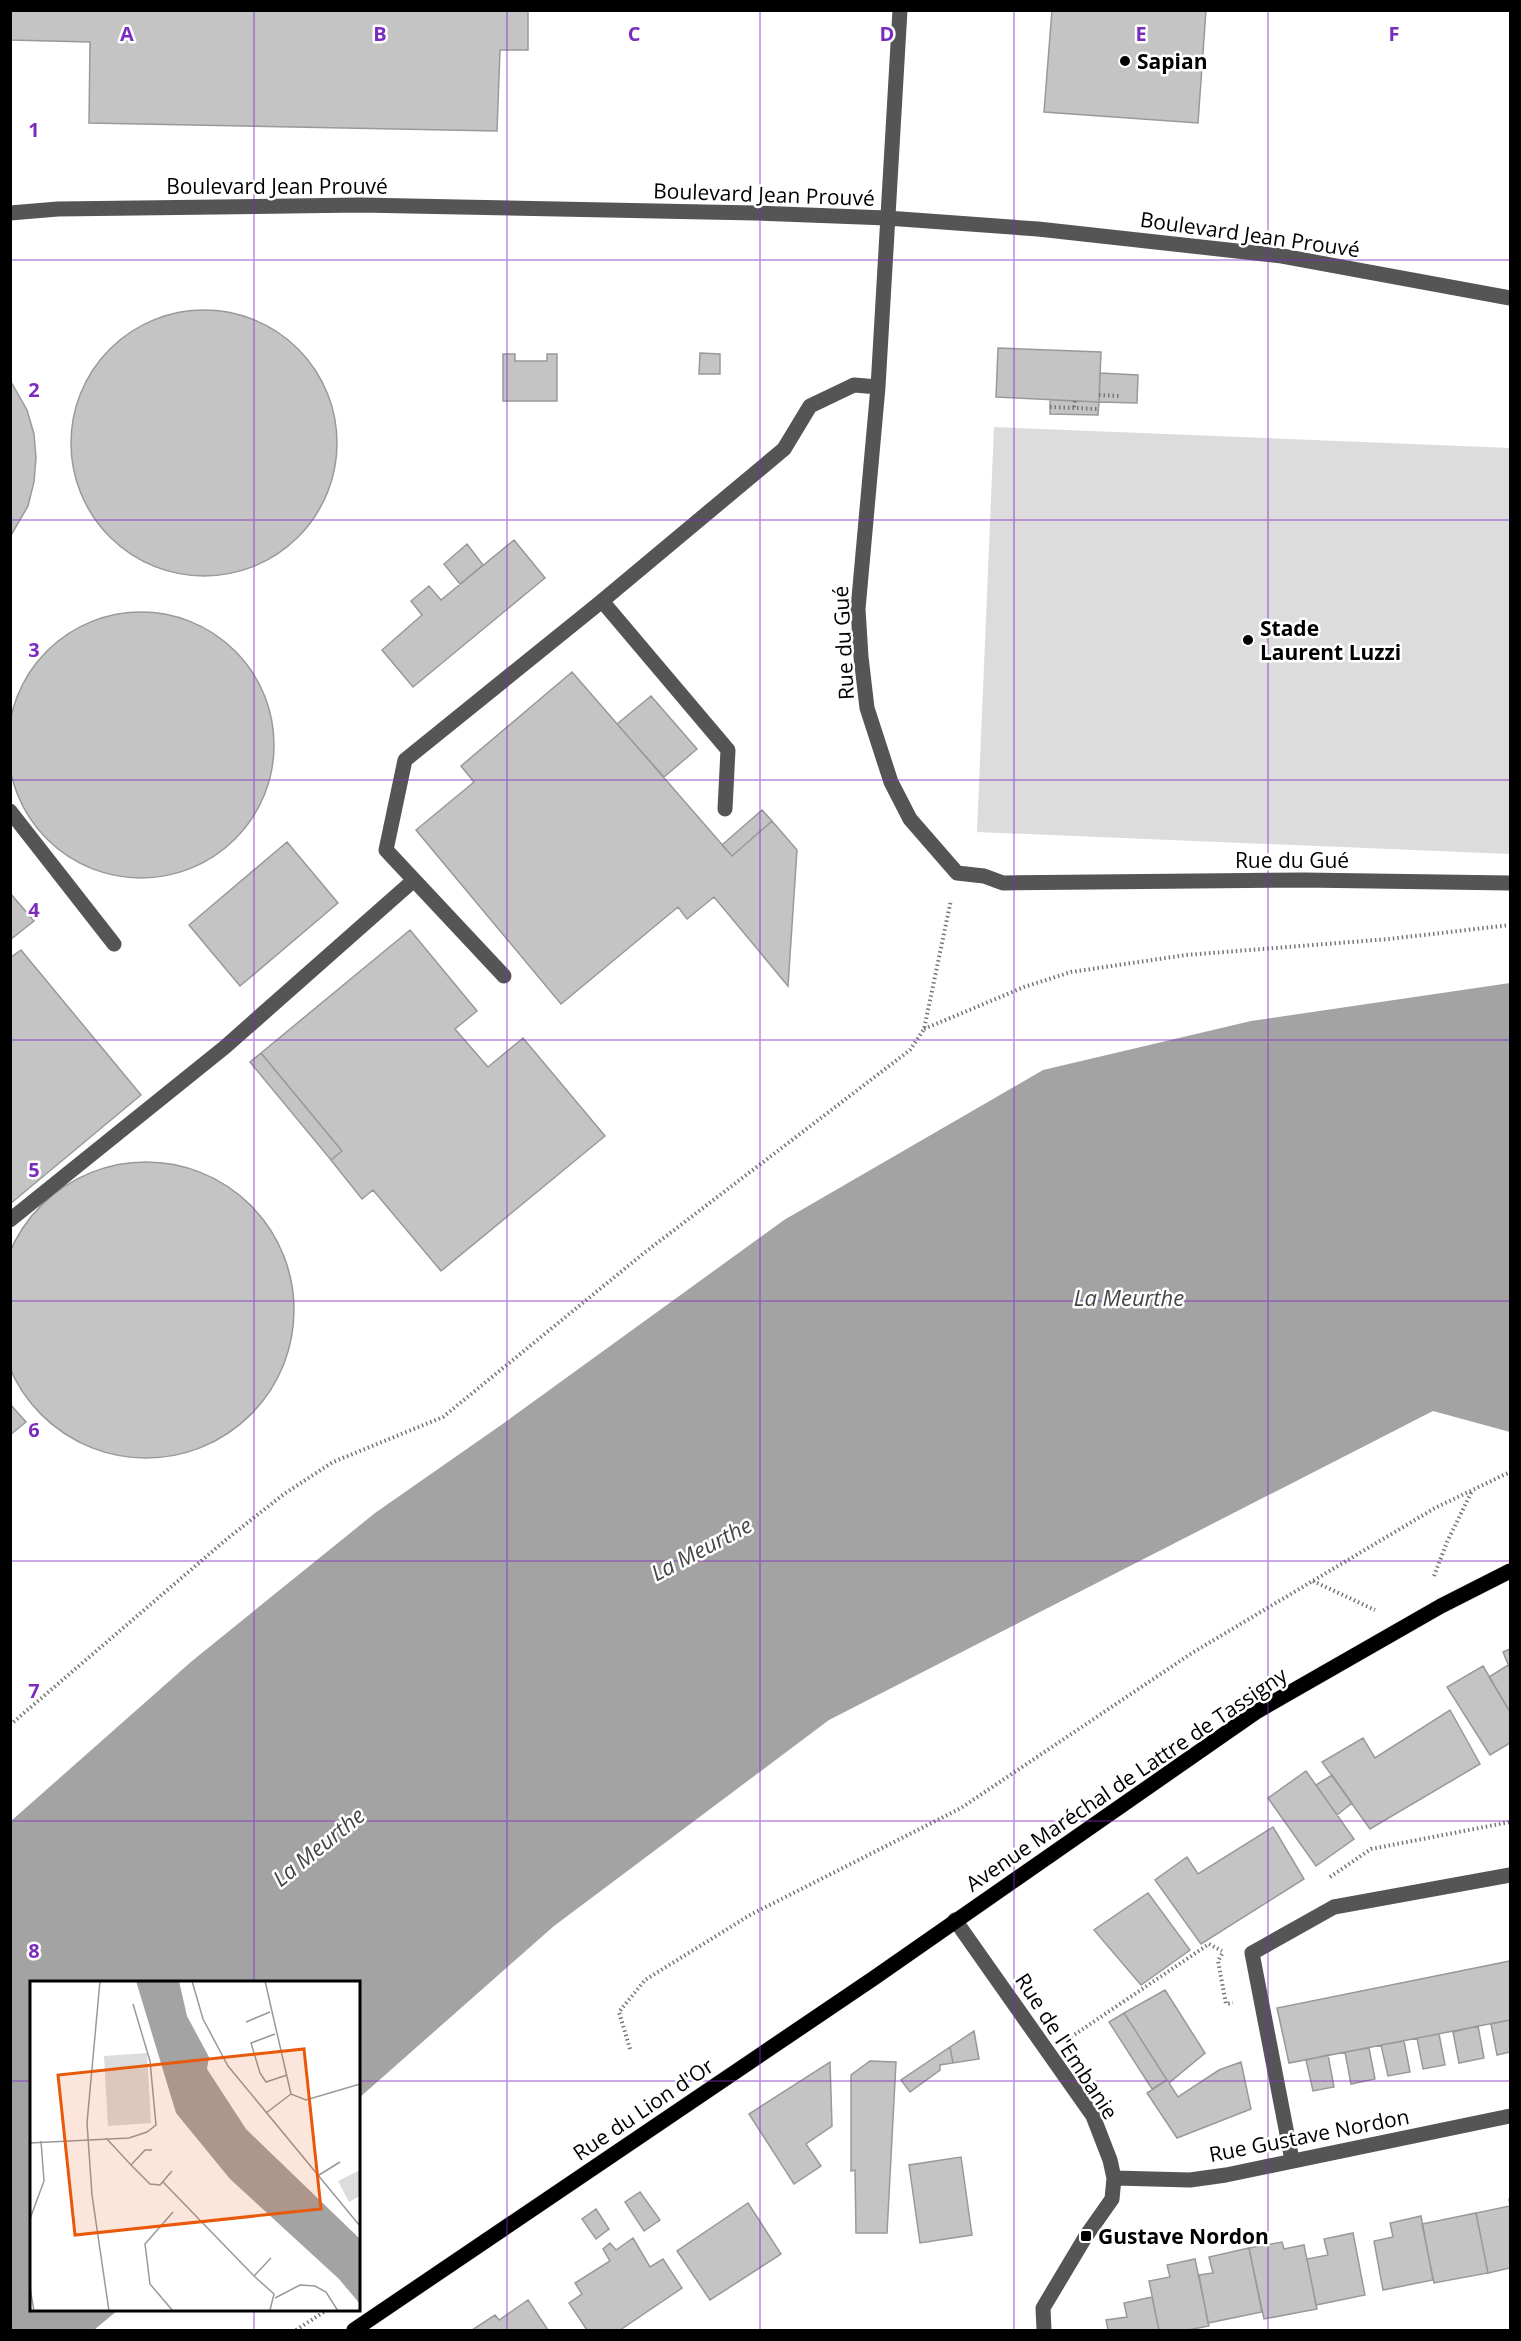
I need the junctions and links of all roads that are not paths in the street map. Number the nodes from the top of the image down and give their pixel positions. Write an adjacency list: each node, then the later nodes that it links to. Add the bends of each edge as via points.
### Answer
1 (900, 10): 3 (street, Rue du Gué)
2 (10, 213): 3 (street, Boulevard Jean Prouvé, via 360,205)
3 (887, 218): 4 (street, Boulevard Jean Prouvé, via 1038,229 1282,256); 5 (street, Rue du Gué)
4 (1510, 298)
5 (878, 387): 6 (street, via 854,385 810,406 784,449); 10 (street, Rue du Gué, via 858,609 867,708 891,782 910,819 957,873 1003,883)
6 (602, 601): 7 (street, via 728,750); 9 (street, via 405,760 386,850)
7 (725, 809)
8 (10, 811): 11 (street)
9 (414, 880): 12 (street); 13 (street, via 225,1047)
10 (1510, 883)
11 (114, 944)
12 (504, 976)
13 (10, 1220)
14 (1510, 1571): 16 (main road, Avenue Maréchal de Lattre de Tassigny, via 1256,1712)
15 (1510, 1875): 18 (street, via 1334,1907 1252,1953)
16 (956, 1920): 19 (street, Rue de l'Embanie, via 1093,2116); 20 (main road, Rue du Lion d'Or)
17 (1510, 2116): 18 (street, Rue Gustave Nordon)
18 (1292, 2160): 19 (street, Rue Gustave Nordon, via 1190,2180)
19 (1114, 2178): 21 (street, Rue de l'Embanie, via 1112,2199 1043,2308)
20 (354, 2331)
21 (1044, 2331)

